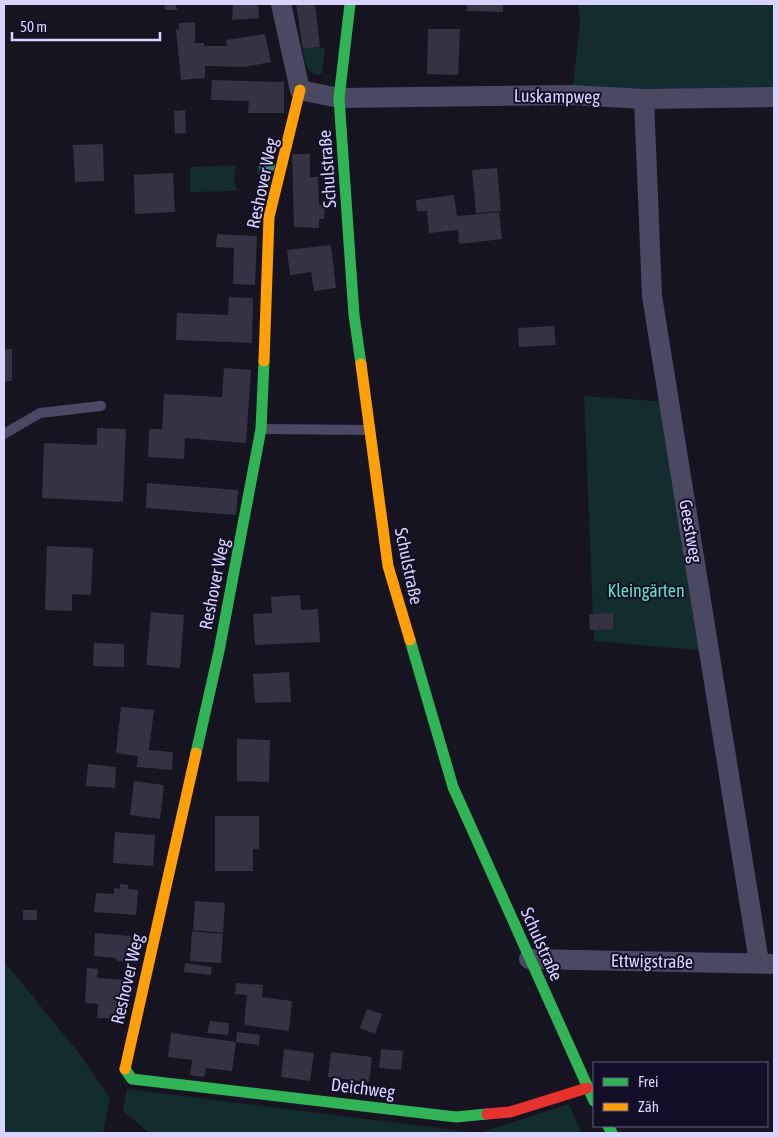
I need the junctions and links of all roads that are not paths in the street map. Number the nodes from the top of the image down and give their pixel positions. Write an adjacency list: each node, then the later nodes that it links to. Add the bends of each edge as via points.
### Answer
1 (281, 4): 3 (street)
2 (350, 4): 4 (street, Schulstraße)
3 (300, 90): 4 (street, Luskampweg); 8 (street, Reshover Weg, via 269,217)
4 (339, 98): 6 (street, Luskampweg, via 572,95); 9 (street, Schulstraße, via 354,315)
5 (774, 98): 6 (street, Luskampweg)
6 (644, 99): 12 (street, Geestweg, via 652,296)
7 (102, 406): 10 (lane, via 40,413)
8 (261, 429): 9 (lane); 13 (street, Reshover Weg, via 219,651 125,1069)
9 (370, 430): 11 (street, Schulstraße, via 388,566 453,787)
10 (4, 434)
11 (530, 959): 12 (street, Ettwigstraße); 14 (street, Schulstraße)
12 (767, 963)
13 (132, 1079): 14 (street, Deichweg, via 456,1117 510,1112)
14 (587, 1088): 15 (street, Schulstraße)
15 (593, 1099)

